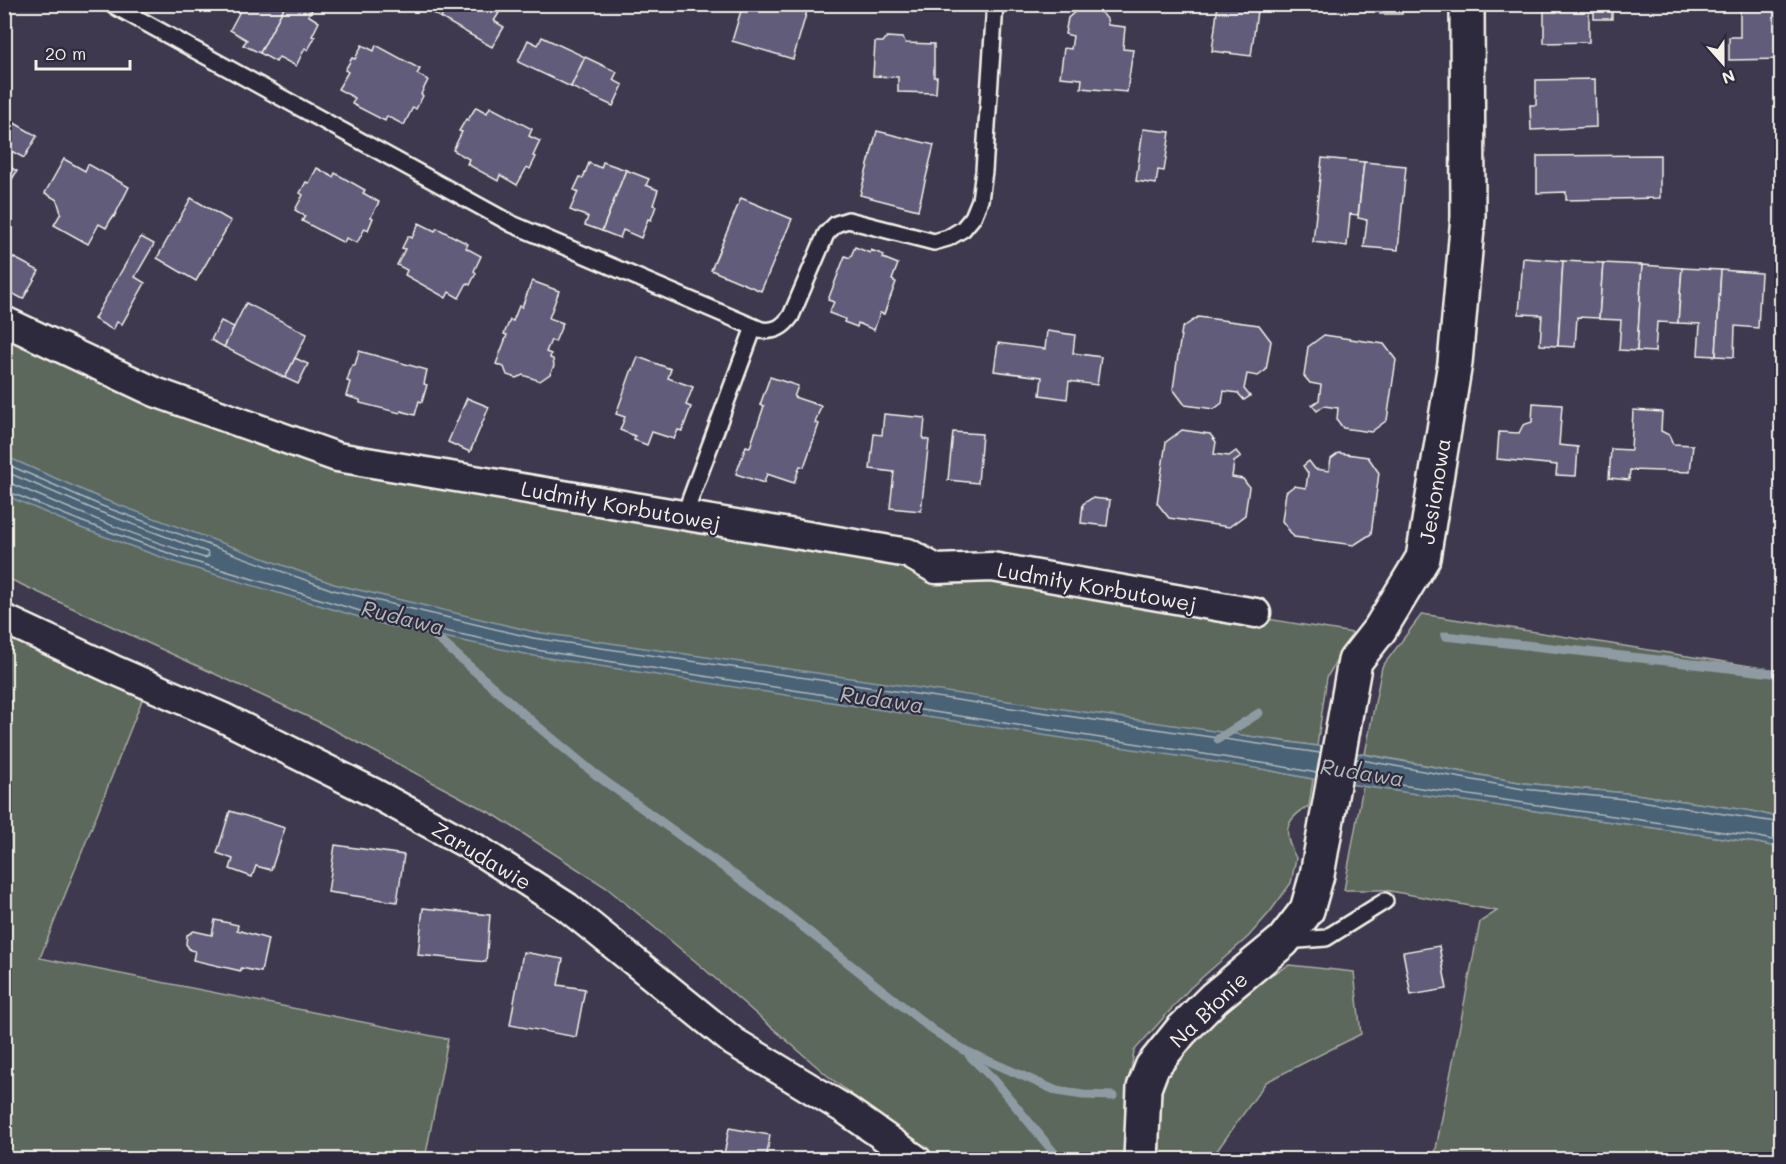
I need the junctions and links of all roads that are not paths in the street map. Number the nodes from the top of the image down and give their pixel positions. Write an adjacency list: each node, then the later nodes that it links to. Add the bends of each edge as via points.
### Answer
1 (111, 4): 5 (lane, via 512,224)
2 (995, 4): 5 (lane, via 984,171 973,217 963,229 934,242 848,220 836,224 826,234 784,326 771,331)
3 (1467, 4): 10 (street, Jesionowa, via 1468,217 1455,363 1423,558 1380,629 1355,661 1317,875 1307,910)
4 (4, 321): 6 (street, Ludmiły Korbutowej, via 155,392 337,457)
5 (754, 327): 6 (lane)
6 (684, 516): 7 (street, Ludmiły Korbutowej, via 908,553 936,569 992,567)
7 (1256, 613)
8 (4, 619): 11 (street, Zarudawie, via 232,722 475,848 567,907 734,1042 846,1110)
9 (1385, 902): 10 (lane, via 1326,938)
10 (1283, 941): 12 (street, Na Błonie, via 1180,1030 1152,1067 1144,1088)
11 (917, 1160)
12 (1141, 1160)

